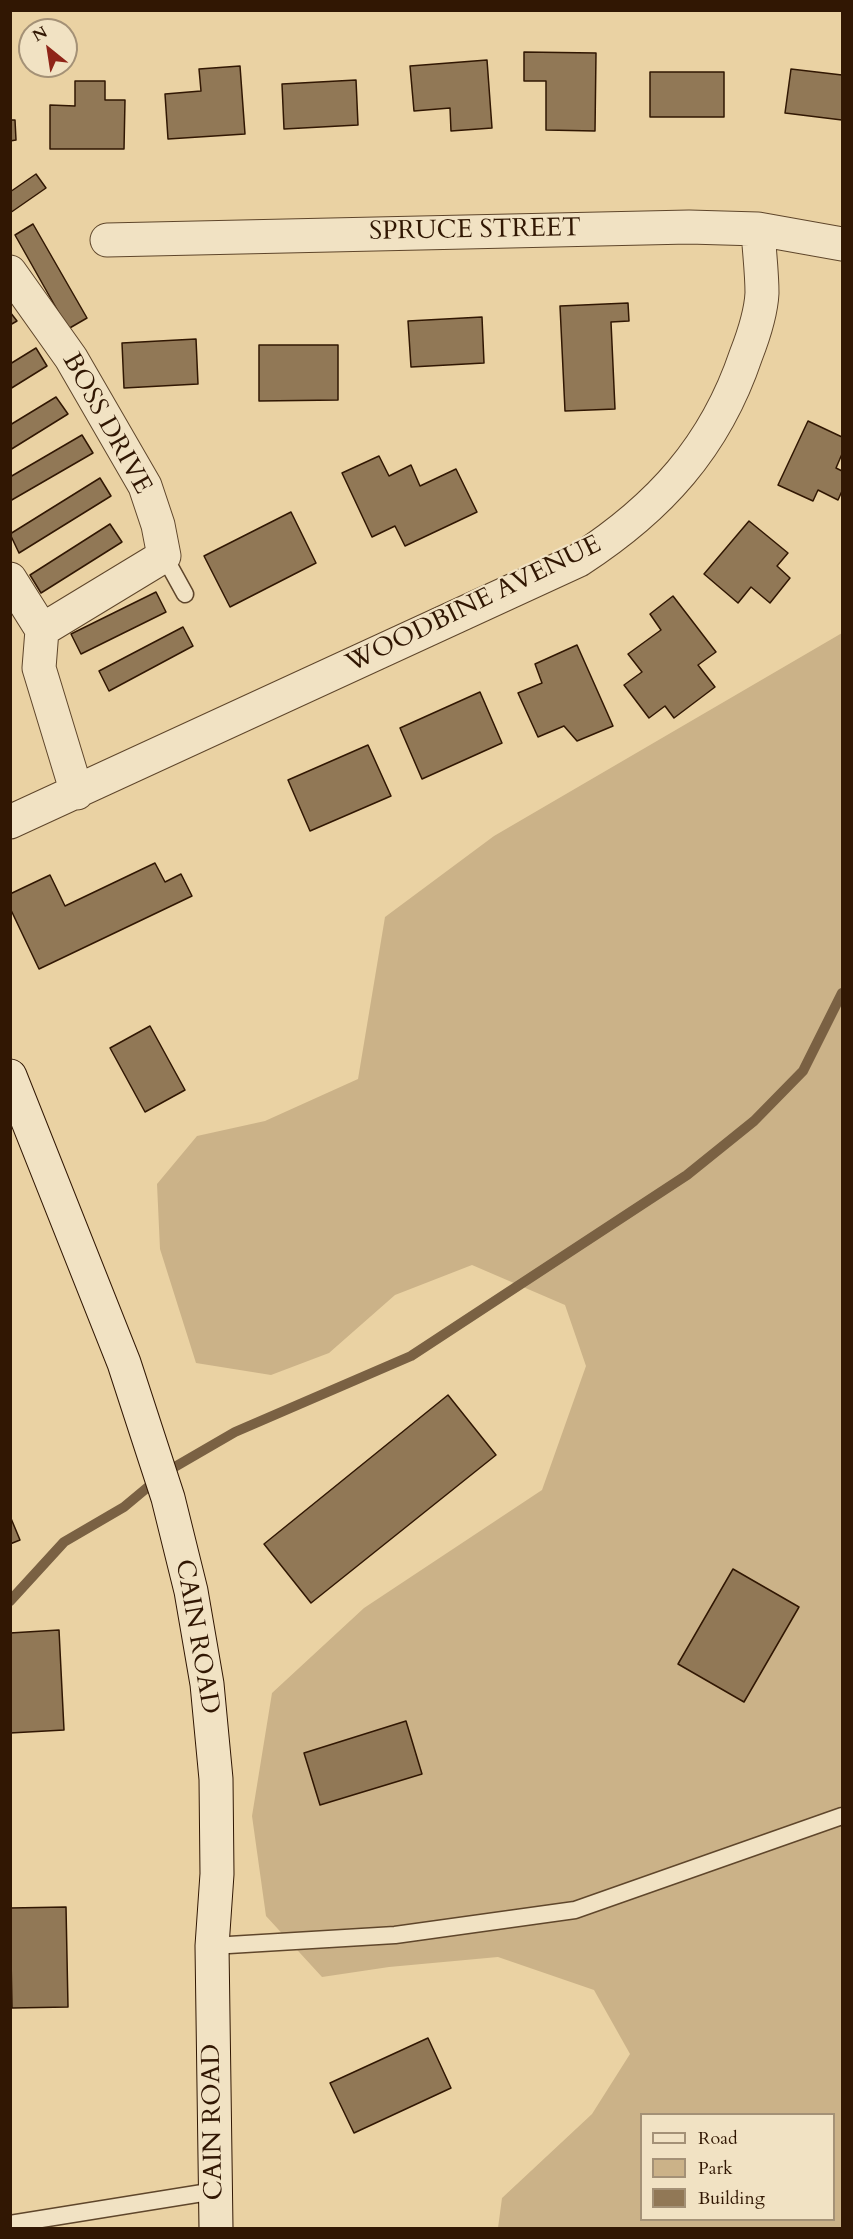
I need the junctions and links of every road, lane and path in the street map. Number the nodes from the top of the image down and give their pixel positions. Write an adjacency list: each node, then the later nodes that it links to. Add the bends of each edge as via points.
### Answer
1 (758, 229): 2 (street, SPRUCE STREET, via 689,226); 3 (street, SPRUCE STREET); 9 (street, WOODBINE AVENUE, via 762,295 736,386 687,467 655,503 619,534 568,565)
2 (107, 240)
3 (843, 244)
4 (10, 272): 5 (street, BOSS DRIVE, via 71,358 145,486 159,525)
5 (164, 556): 7 (lane); 8 (street)
6 (10, 579): 8 (street)
7 (185, 594)
8 (42, 630): 9 (street, via 39,668)
9 (76, 793): 10 (street, WOODBINE AVENUE)
10 (10, 822)
11 (10, 1076): 13 (street, CAIN ROAD, via 124,1363 168,1498 191,1591 207,1684 216,1779 217,1874)
12 (843, 1816): 13 (lane, via 575,1910 395,1935)
13 (212, 1946): 14 (street, CAIN ROAD)
14 (215, 2190): 15 (lane); 16 (street, CAIN ROAD)
15 (10, 2224)
16 (216, 2229)

